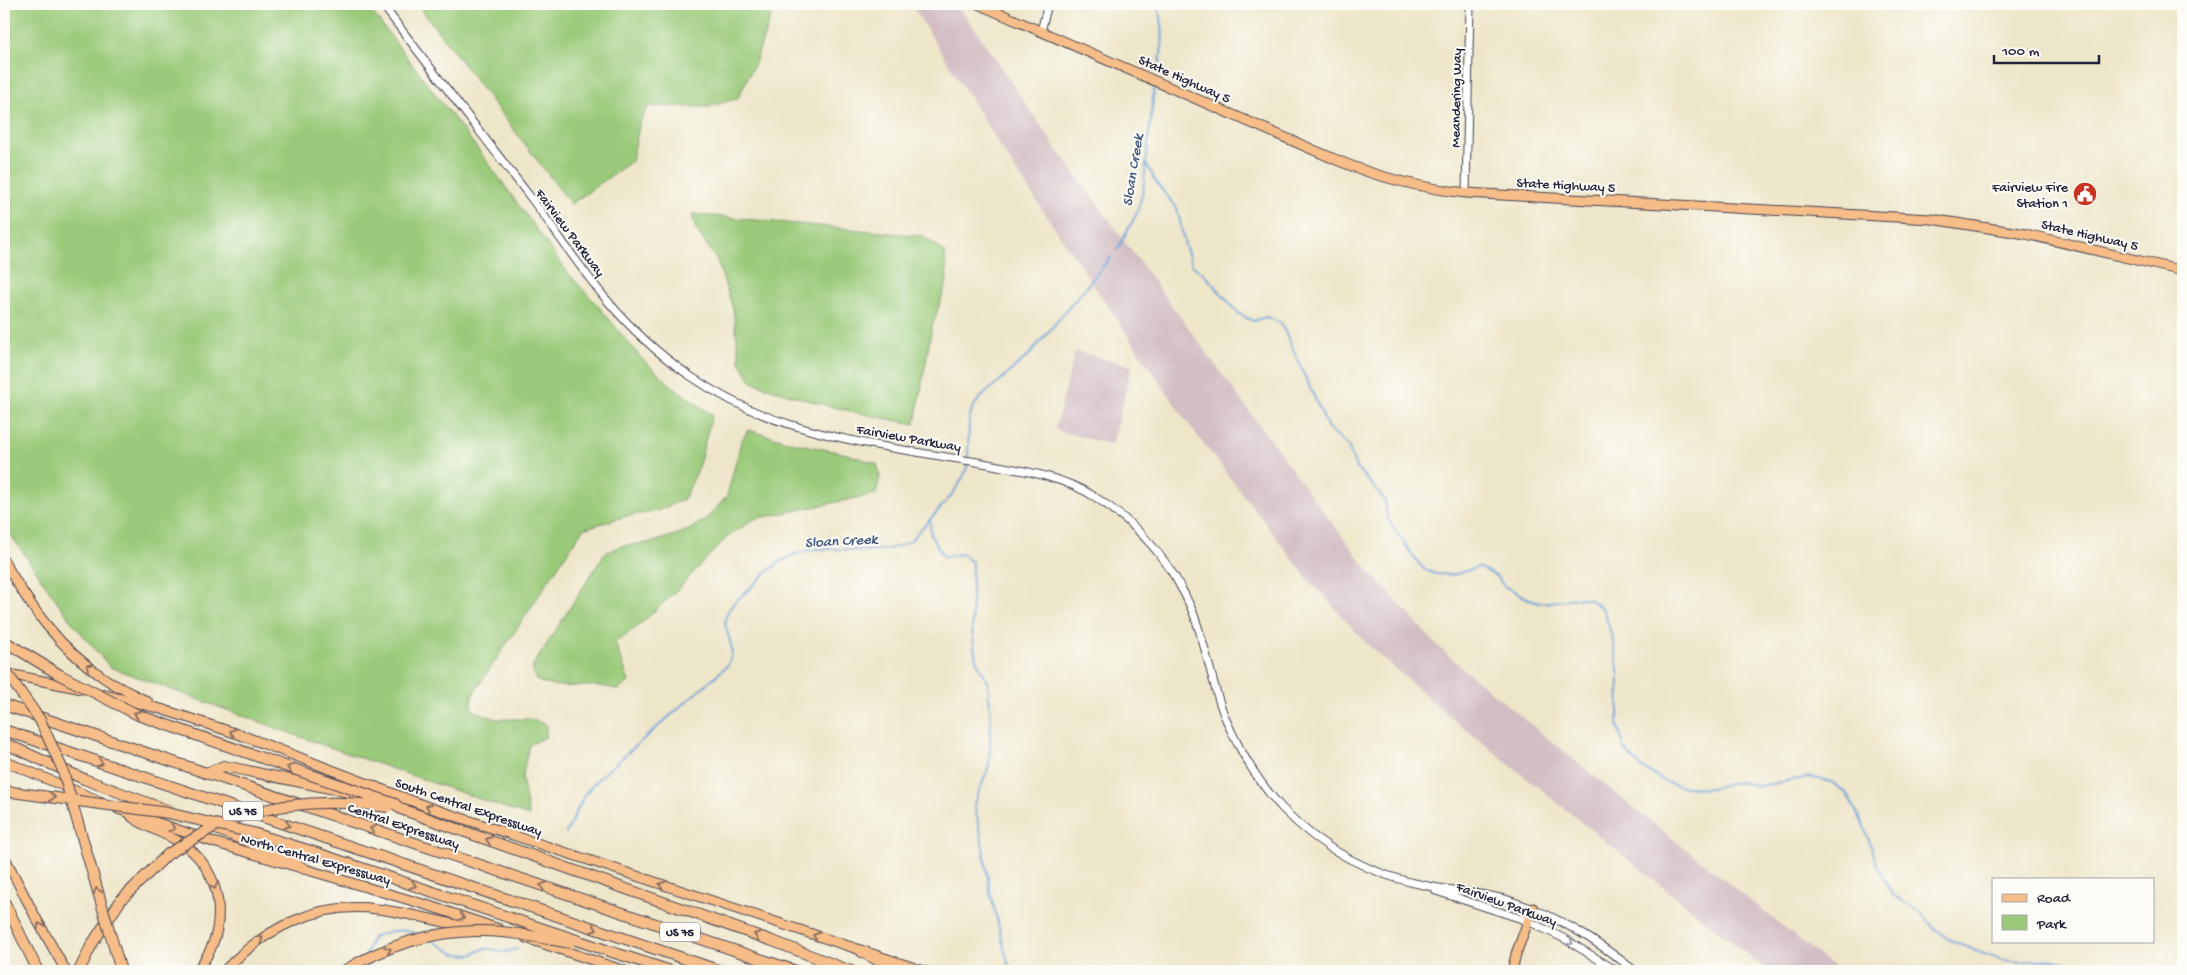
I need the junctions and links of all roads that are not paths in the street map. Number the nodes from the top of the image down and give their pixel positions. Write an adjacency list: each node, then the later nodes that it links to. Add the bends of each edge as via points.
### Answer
1 (382, 4): 24 (street, Fairview Parkway, via 603,295 671,363 722,396 772,419 848,439 1050,478 1090,494 1125,519 1164,560 1186,597 1224,715 1240,749 1267,790 1290,816 1331,848 1370,869)
2 (978, 4): 5 (main road, State Highway 5)
3 (1048, 4): 5 (street)
4 (1470, 4): 6 (street, Meandering Way)
5 (1041, 31): 6 (main road, State Highway 5, via 1352,166 1421,187)
6 (1466, 193): 7 (main road, State Highway 5, via 1931,219 2026,234)
7 (2183, 271)
8 (4, 561): 13 (main road, one-way to 8, via 104,678 64,646 44,625)
9 (4, 641): 20 (highway, one-way to 9, bridge, via 138,715 60,675)
10 (4, 669): 34 (highway, one-way to 10, bridge, via 62,768 40,720)
11 (4, 673): 13 (main road, South Central Expressway)
12 (4, 704): 17 (highway, Central Expressway / US 75)
13 (161, 709): 19 (main road, South Central Expressway, one-way to 13, via 241,735)
14 (4, 730): 40 (highway, US 75, one-way to 40)
15 (4, 743): 23 (highway, via 84,779 262,847)
16 (4, 761): 21 (main road, North Central Expressway)
17 (206, 773): 19 (highway, via 224,766 355,794); 41 (highway, Central Expressway / US 75, one-way to 17)
18 (4, 791): 29 (highway, one-way to 29, bridge, via 137,808 254,833)
19 (404, 798): 30 (main road, South Central Expressway, one-way to 19)
20 (401, 809): 33 (highway, bridge, via 349,802 305,802 257,811 214,826 168,854 135,885 106,922); 42 (highway, one-way to 20)
21 (126, 812): 23 (main road, North Central Expressway, one-way to 23); 35 (main road, one-way to 35, via 141,824 177,840 192,851 206,868 214,886 219,905 216,939)
22 (4, 856): 31 (main road, one-way to 22)
23 (305, 869): 28 (main road, North Central Expressway, one-way to 28)
24 (1410, 882): 26 (street, Fairview Parkway, via 1490,895); 27 (street, Fairview Parkway)
25 (4, 901): 32 (highway)
26 (1533, 908): 27 (main road); 47 (street, Fairview Parkway, via 1577,928)
27 (1528, 921): 45 (main road, via 1516,954); 46 (street, Fairview Parkway, one-way to 46)
28 (534, 941): 36 (main road, one-way to 28, via 243,951 281,925 335,909 377,909); 38 (main road, North Central Expressway)
29 (609, 951): 37 (highway, one-way to 29, bridge, via 400,945 460,932 529,936); 39 (highway)
30 (862, 952): 43 (highway); 44 (main road, South Central Expressway)
31 (67, 970)
32 (38, 971)
33 (79, 971)
34 (121, 971)
35 (196, 971)
36 (224, 971)
37 (344, 971)
38 (625, 971)
39 (671, 971)
40 (721, 971)
41 (796, 971)
42 (851, 971)
43 (898, 971)
44 (924, 971)
45 (1514, 971)
46 (1617, 971)
47 (1634, 971)

